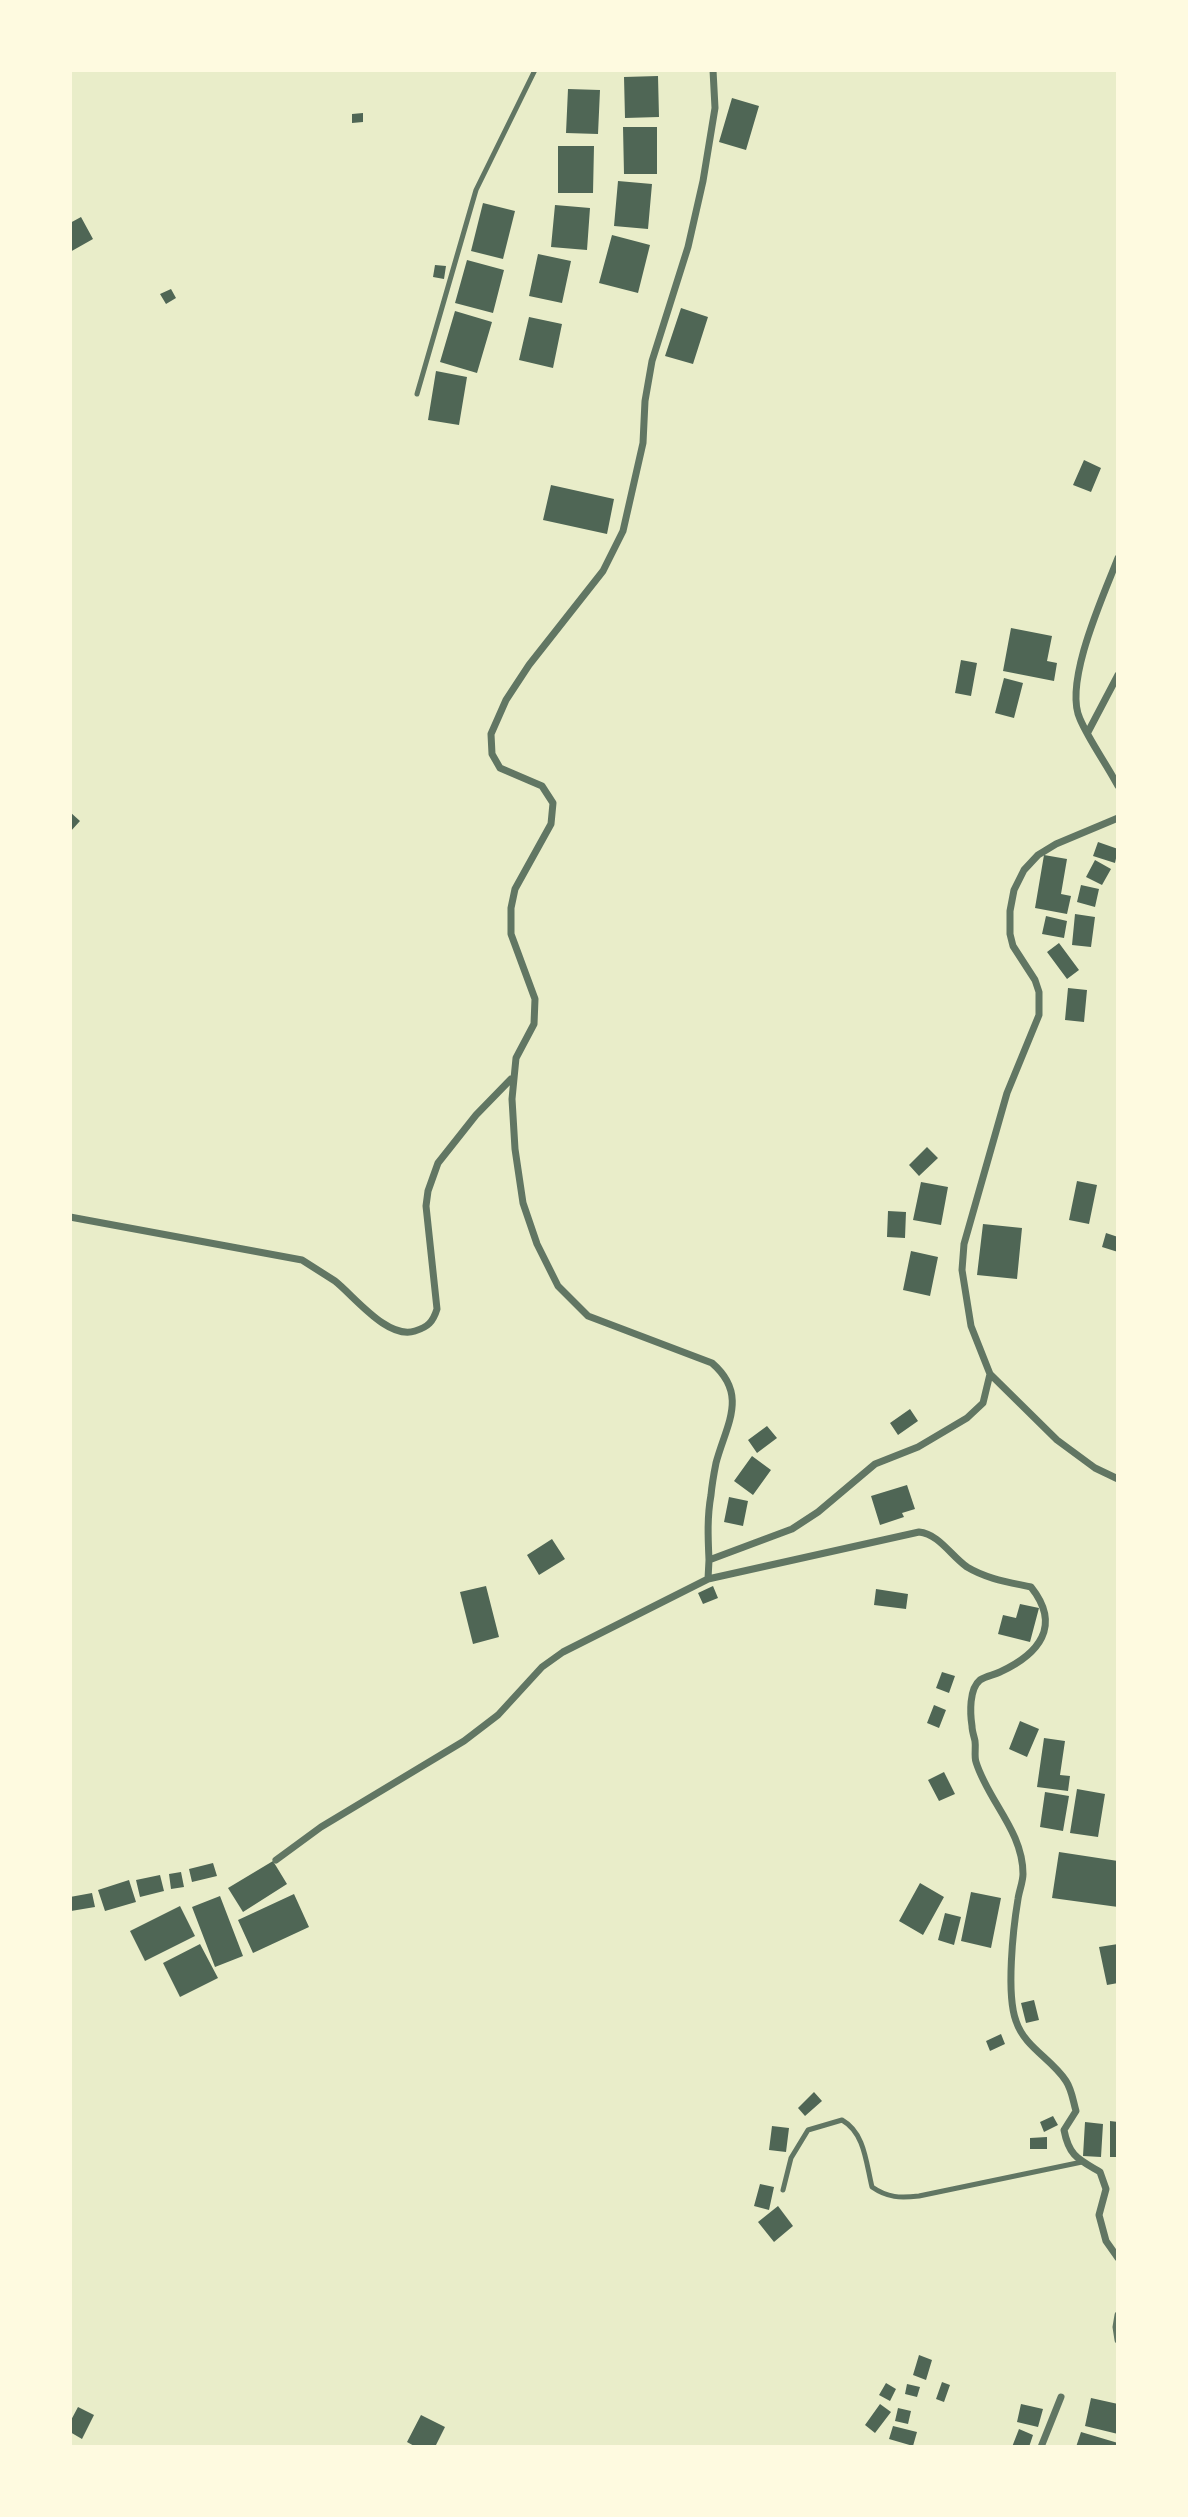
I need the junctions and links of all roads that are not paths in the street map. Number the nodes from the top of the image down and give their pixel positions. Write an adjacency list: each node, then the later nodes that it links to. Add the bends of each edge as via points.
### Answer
1 (535, 70): 3 (lane, via 476,190)
2 (713, 70): 9 (street, via 715,108 703,181 688,247 652,361 643,443 623,531 603,571 528,665 491,734 492,754 500,768 542,786 554,803 551,824 515,889 511,908 512,934 536,1013)
3 (417, 394)
4 (1118, 558): 6 (street, via 1079,662 1077,709)
5 (1118, 675): 6 (street)
6 (1088, 732): 7 (street)
7 (1118, 786)
8 (1118, 818): 11 (street, via 1038,855 1014,890 1010,934 1035,980 1039,1015 1007,1093 964,1244 962,1270 971,1326)
9 (512, 1079): 10 (street, via 438,1163 426,1206 437,1309 433,1321 406,1334 389,1328 302,1260); 13 (street, via 523,1203 558,1286 588,1316 712,1363 731,1389 730,1423 710,1499)
10 (70, 1217)
11 (990, 1374): 12 (street, via 1057,1440); 13 (street, via 983,1403 967,1418 918,1447 875,1464 792,1529)
12 (1118, 1479)
13 (709, 1560): 14 (street)
14 (708, 1578): 15 (street, via 563,1653 464,1741 321,1827); 16 (street, via 919,1532 929,1533 986,1578 1031,1587 1038,1596 1046,1629 1040,1641 1025,1657 980,1680 973,1693 971,1719 975,1760 1012,1830 1022,1862 1012,1978 1014,2018 1021,2034 1066,2081 1076,2111 1064,2130 1070,2150)
15 (276, 1860)
16 (1082, 2162): 17 (lane, via 896,2198 872,2187 859,2136 842,2120 808,2130 791,2158); 18 (street, via 1100,2172 1105,2189 1099,2215 1106,2241)
17 (783, 2190)
18 (1118, 2258)
19 (1118, 2315): 20 (street)
20 (1118, 2340)
21 (1061, 2397): 22 (street)
22 (1041, 2447)

